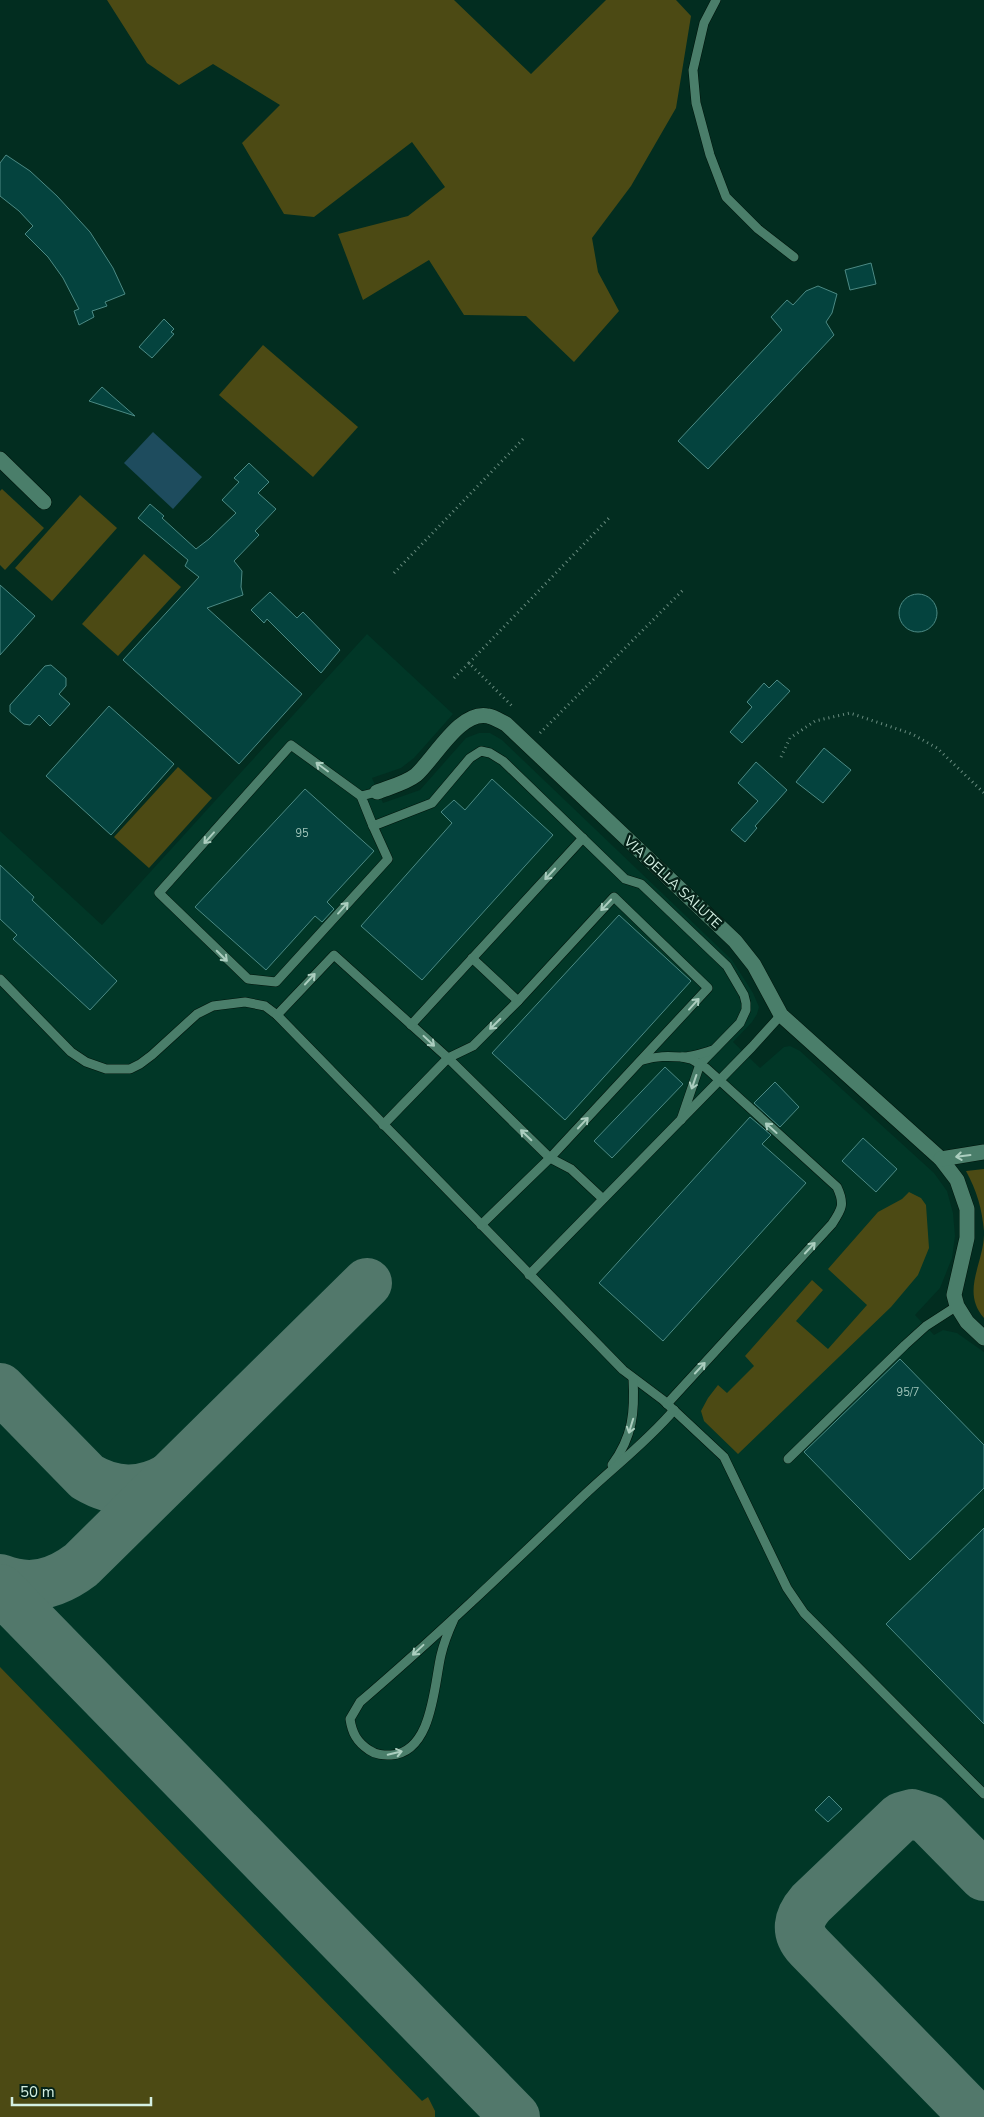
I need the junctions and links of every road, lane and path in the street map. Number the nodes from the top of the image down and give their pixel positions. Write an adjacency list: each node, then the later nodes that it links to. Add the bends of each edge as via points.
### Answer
1 (716, 0): 2 (lane, via 704,23 693,70 696,103 710,155 726,197 758,229)
2 (794, 257)
3 (525, 437): 7 (path)
4 (0, 459): 5 (street)
5 (44, 502)
6 (609, 518): 9 (path)
7 (394, 573)
8 (683, 590): 12 (path, via 540,734)
9 (469, 663): 10 (path); 11 (path)
10 (454, 678)
11 (520, 714)
12 (533, 727)
13 (781, 757): 15 (path, via 790,738 815,722 850,713 912,734 936,748)
14 (377, 792): 16 (lane); 23 (street, VIA DELLA SALUTE, via 416,775 470,718 490,716 506,724 735,941 754,965)
15 (984, 793)
16 (361, 796): 17 (lane); 17 (lane, one-way to 17, via 291,745 160,893 248,979 276,982 388,859)
17 (373, 826): 18 (lane, via 432,802 470,758 481,752 503,761)
18 (583, 838): 19 (lane, one-way to 19); 25 (lane, via 625,879 641,884 727,966 744,995 746,1010 740,1023)
19 (472, 958): 21 (lane); 24 (lane)
20 (0, 979): 22 (lane, via 70,1052 106,1069 130,1069 140,1064 197,1014 213,1006 245,1002 265,1006)
21 (518, 1001): 27 (lane, one-way to 27, via 473,1046); 28 (lane, one-way to 21, via 708,988 614,898)
22 (277, 1015): 24 (lane, one-way to 24, via 334,955); 32 (lane)
23 (781, 1015): 30 (lane); 35 (street, VIA DELLA SALUTE)
24 (411, 1025): 27 (lane, one-way to 27)
25 (715, 1049): 26 (lane); 29 (lane)
26 (682, 1057): 28 (lane, via 657,1056); 29 (lane)
27 (448, 1058): 32 (lane); 34 (lane, one-way to 27)
28 (642, 1060): 34 (lane, one-way to 28)
29 (700, 1064): 30 (lane); 31 (lane, one-way to 31)
30 (719, 1080): 31 (lane); 42 (lane, one-way to 30, via 832,1224 843,1200 837,1187)
31 (681, 1120): 36 (lane)
32 (383, 1124): 37 (lane)
33 (984, 1152): 35 (street, one-way to 35)
34 (550, 1158): 36 (lane, via 571,1169); 37 (lane)
35 (941, 1158): 39 (street, VIA DELLA SALUTE, via 957,1180 966,1209 967,1238 954,1295)
36 (603, 1199): 38 (lane)
37 (481, 1225): 38 (lane)
38 (529, 1275): 41 (lane)
39 (957, 1306): 40 (street, via 966,1322); 43 (lane, via 905,1344)
40 (981, 1334)
41 (633, 1378): 42 (lane); 44 (lane, one-way to 44, via 633,1419 626,1443)
42 (670, 1407): 44 (lane, via 656,1431); 46 (lane, via 724,1457 787,1588 804,1613)
43 (788, 1460)
44 (601, 1479): 45 (lane)
45 (454, 1619): 45 (lane, one-way to 45, via 360,1702 350,1719 352,1732 370,1751 382,1755 395,1754 407,1750 418,1737 427,1722 441,1654)
46 (984, 1794)

